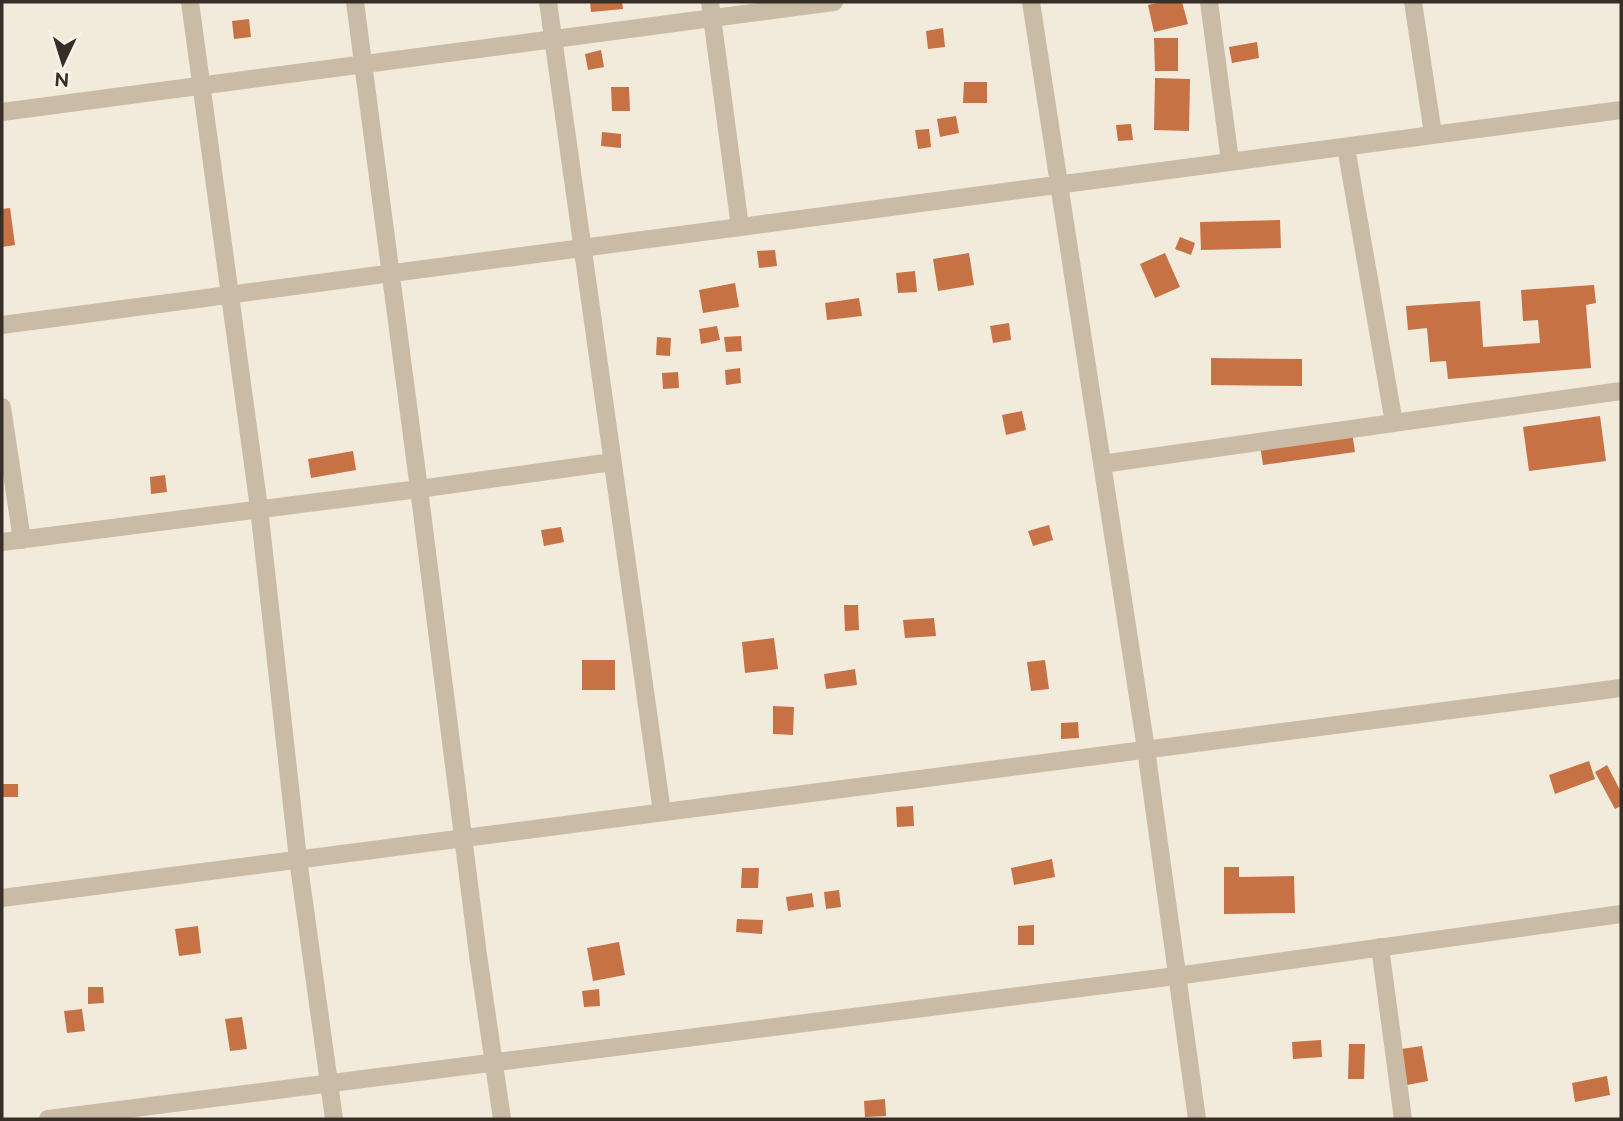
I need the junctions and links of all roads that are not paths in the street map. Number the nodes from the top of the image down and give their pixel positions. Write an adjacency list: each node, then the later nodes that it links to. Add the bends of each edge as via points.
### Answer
1 (190, 2): 11 (street)
2 (355, 2): 10 (street)
3 (548, 2): 9 (street)
4 (834, 2): 8 (street)
5 (1031, 2): 17 (street)
6 (1209, 2): 16 (street)
7 (1413, 2): 14 (street)
8 (711, 10): 9 (street); 18 (street)
9 (552, 39): 10 (street); 19 (street)
10 (363, 64): 11 (street); 20 (street)
11 (201, 86): 13 (street); 21 (street)
12 (1621, 110): 14 (street)
13 (2, 112)
14 (1433, 134): 15 (street)
15 (1346, 147): 16 (street); 25 (street)
16 (1230, 161): 17 (street)
17 (1058, 185): 18 (street); 27 (street)
18 (740, 227): 19 (street)
19 (582, 248): 20 (street); 26 (street)
20 (390, 273): 21 (street); 28 (street)
21 (229, 295): 22 (street); 29 (street)
22 (2, 325)
23 (1621, 391): 25 (street)
24 (2, 407): 30 (street)
25 (1394, 423): 27 (street)
26 (612, 462): 28 (street); 34 (street)
27 (1102, 464): 33 (street)
28 (419, 489): 29 (street); 35 (street)
29 (259, 508): 30 (street); 36 (street)
30 (22, 540): 31 (street)
31 (2, 542)
32 (1621, 688): 33 (street)
33 (1146, 749): 34 (street); 40 (street)
34 (662, 811): 35 (street)
35 (464, 837): 36 (street); 41 (street)
36 (298, 859): 37 (street); 42 (street)
37 (2, 898)
38 (1621, 914): 39 (street)
39 (1380, 947): 40 (street); 47 (street)
40 (1176, 976): 41 (street); 46 (street)
41 (494, 1062): 42 (street); 45 (street)
42 (329, 1083): 43 (street); 44 (street)
43 (48, 1119)
44 (334, 1119)
45 (502, 1119)
46 (1197, 1119)
47 (1402, 1119)

